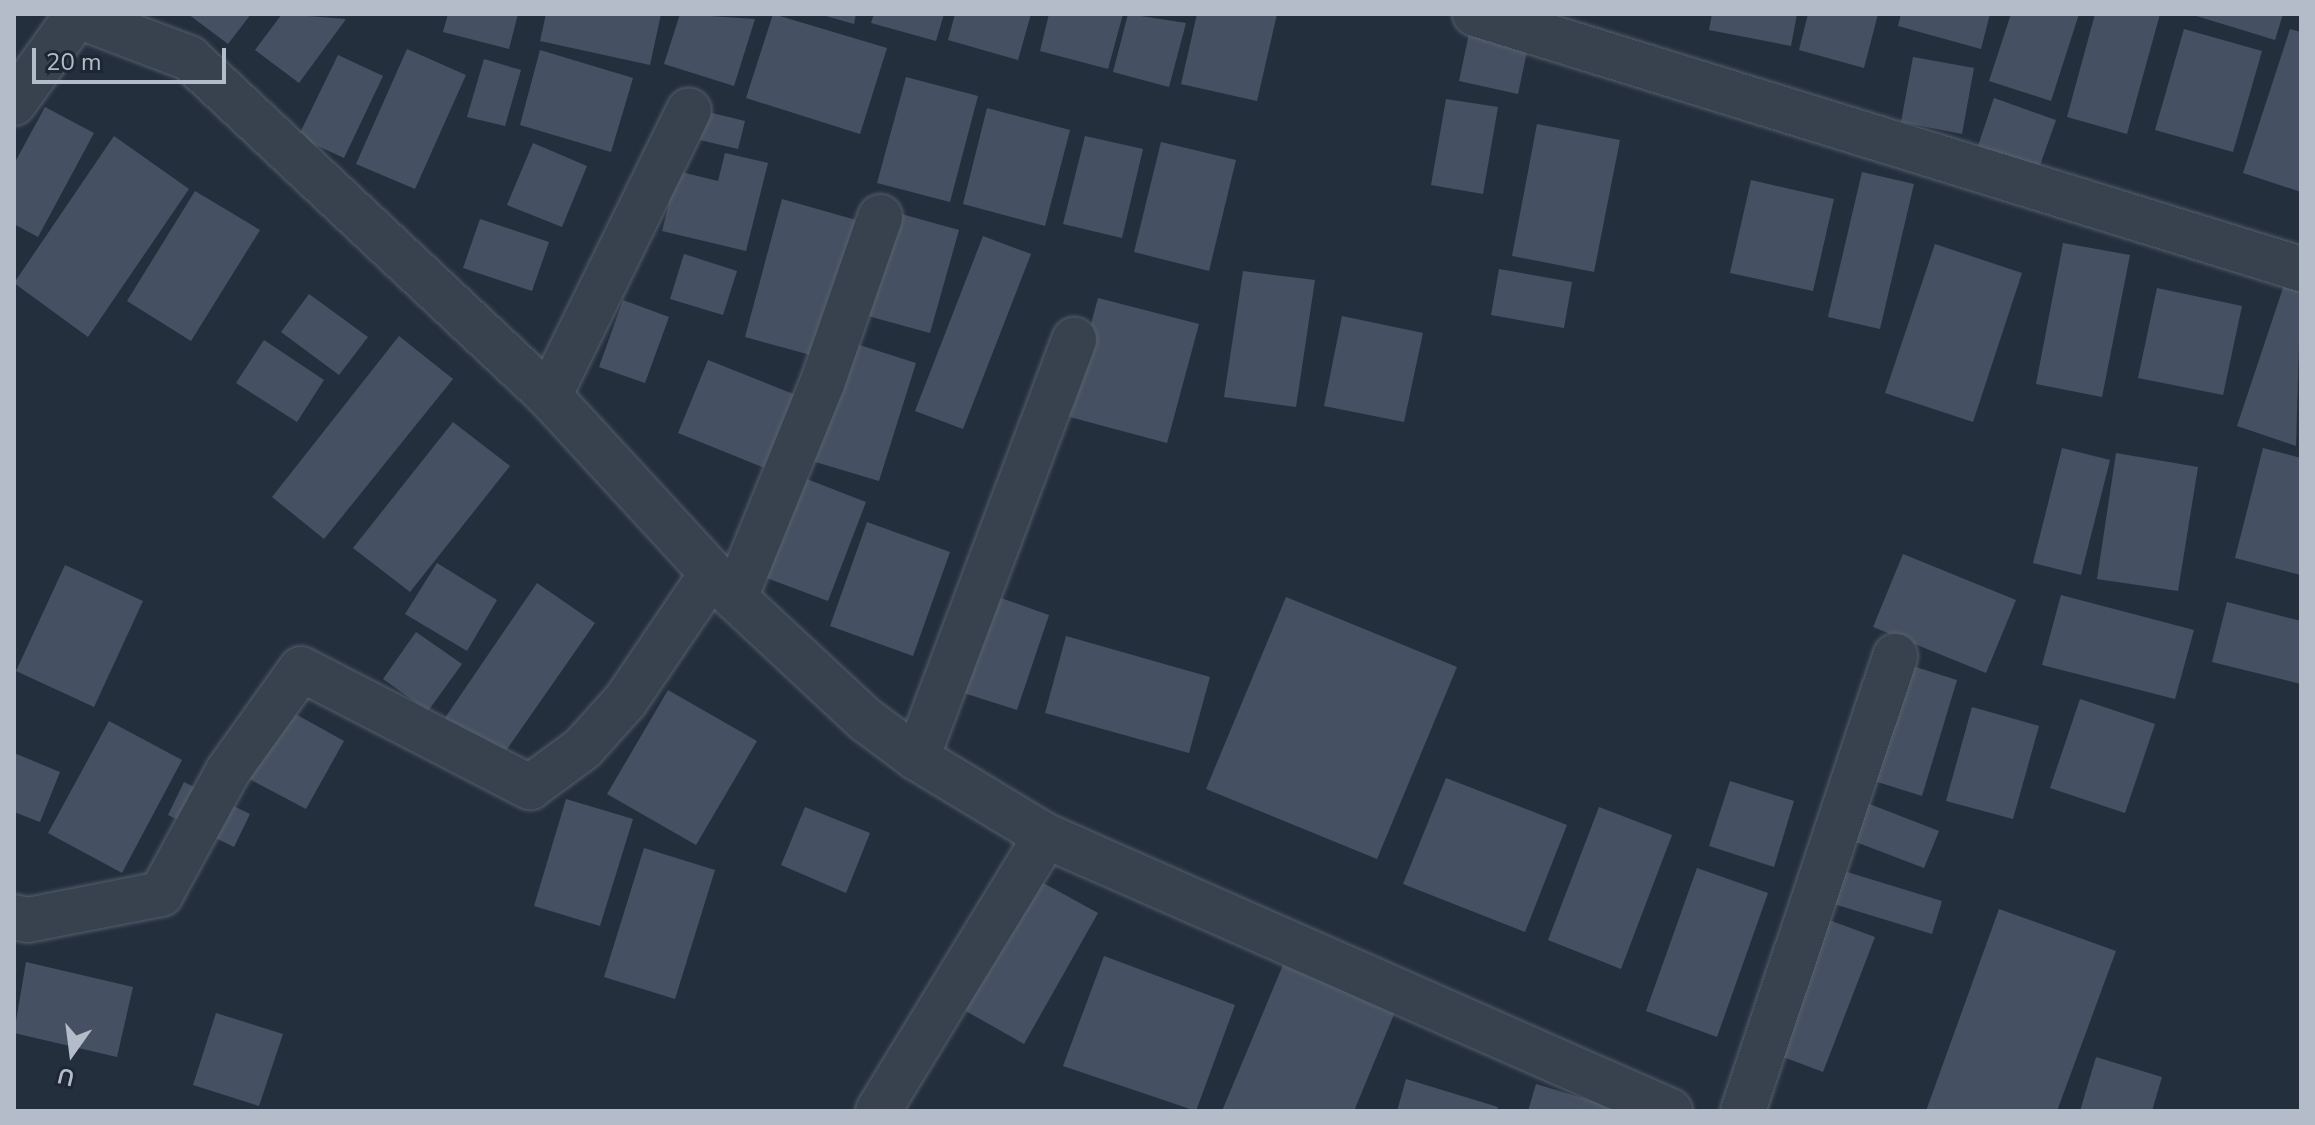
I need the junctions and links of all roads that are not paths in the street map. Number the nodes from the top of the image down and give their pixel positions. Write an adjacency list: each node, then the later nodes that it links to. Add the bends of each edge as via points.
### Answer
1 (1475, 14): 6 (street)
2 (78, 15): 3 (street); 8 (street, via 189,58)
3 (14, 103)
4 (689, 110): 8 (street)
5 (880, 217): 9 (street, via 822,384)
6 (2301, 269)
7 (1074, 340): 11 (street)
8 (549, 396): 9 (street)
9 (724, 585): 11 (street, via 866,720); 13 (street, via 583,748 530,787 301,669 228,771 161,894 28,920)
10 (1895, 656): 16 (street)
11 (917, 758): 12 (street)
12 (1046, 836): 14 (street); 15 (street)
13 (14, 917)
14 (878, 1111)
15 (1670, 1111)
16 (1743, 1111)

